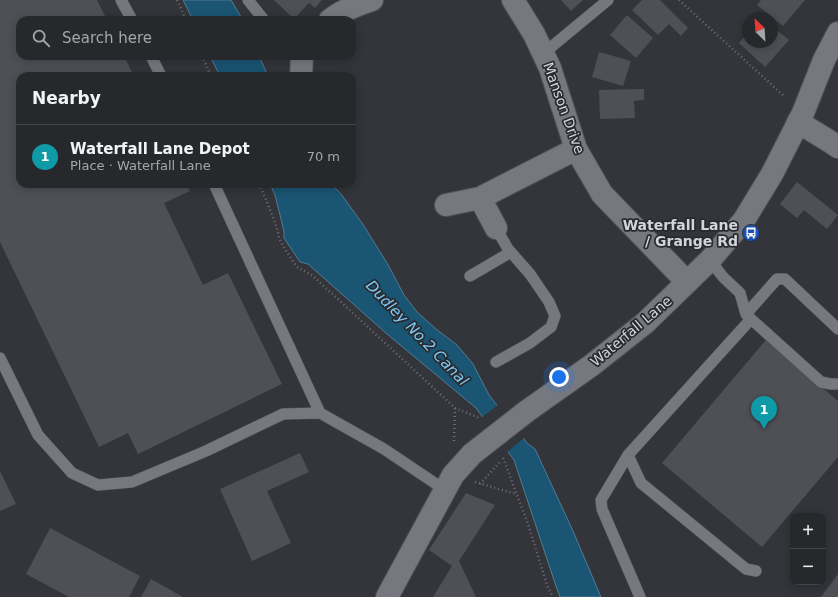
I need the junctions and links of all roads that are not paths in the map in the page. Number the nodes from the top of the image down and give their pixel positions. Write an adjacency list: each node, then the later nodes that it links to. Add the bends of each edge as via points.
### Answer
1 (121, 0): 6 (lane)
2 (248, 0): 7 (lane)
3 (372, 0): 8 (street)
4 (512, 0): 10 (street, Manson Drive)
5 (608, 0): 10 (lane)
6 (130, 16)
7 (261, 16)
8 (334, 16)
9 (838, 32): 15 (street, Waterfall Lane)
10 (544, 53): 17 (street, Manson Drive)
11 (153, 60): 13 (lane)
12 (302, 60): 14 (street)
13 (160, 72)
14 (301, 72)
15 (800, 117): 16 (street); 23 (street, Waterfall Lane, via 772,174 744,220)
16 (838, 147)
17 (576, 149): 19 (street); 25 (street, Manson Drive, via 602,194)
18 (216, 188): 31 (lane)
19 (480, 198): 20 (street); 21 (street)
20 (446, 205)
21 (496, 228): 22 (lane)
22 (510, 252): 24 (lane); 29 (lane, via 530,274 549,302 555,316 551,327 546,331)
23 (710, 260): 25 (street, Waterfall Lane); 26 (lane, via 740,293)
24 (470, 276)
25 (687, 282): 33 (street, Waterfall Lane, bridge, via 645,323 472,454)
26 (748, 317): 27 (lane, via 777,279 785,279); 30 (lane, via 821,382); 32 (lane)
27 (838, 329)
28 (0, 358): 31 (lane, via 38,435 72,473 98,485 132,482 283,414)
29 (496, 362)
30 (838, 384)
31 (320, 413): 33 (lane)
32 (628, 455): 34 (lane, via 641,483 746,569); 36 (lane, via 601,500 602,509)
33 (449, 482): 35 (street, Waterfall Lane)
34 (756, 571)
35 (387, 597)
36 (640, 597)

